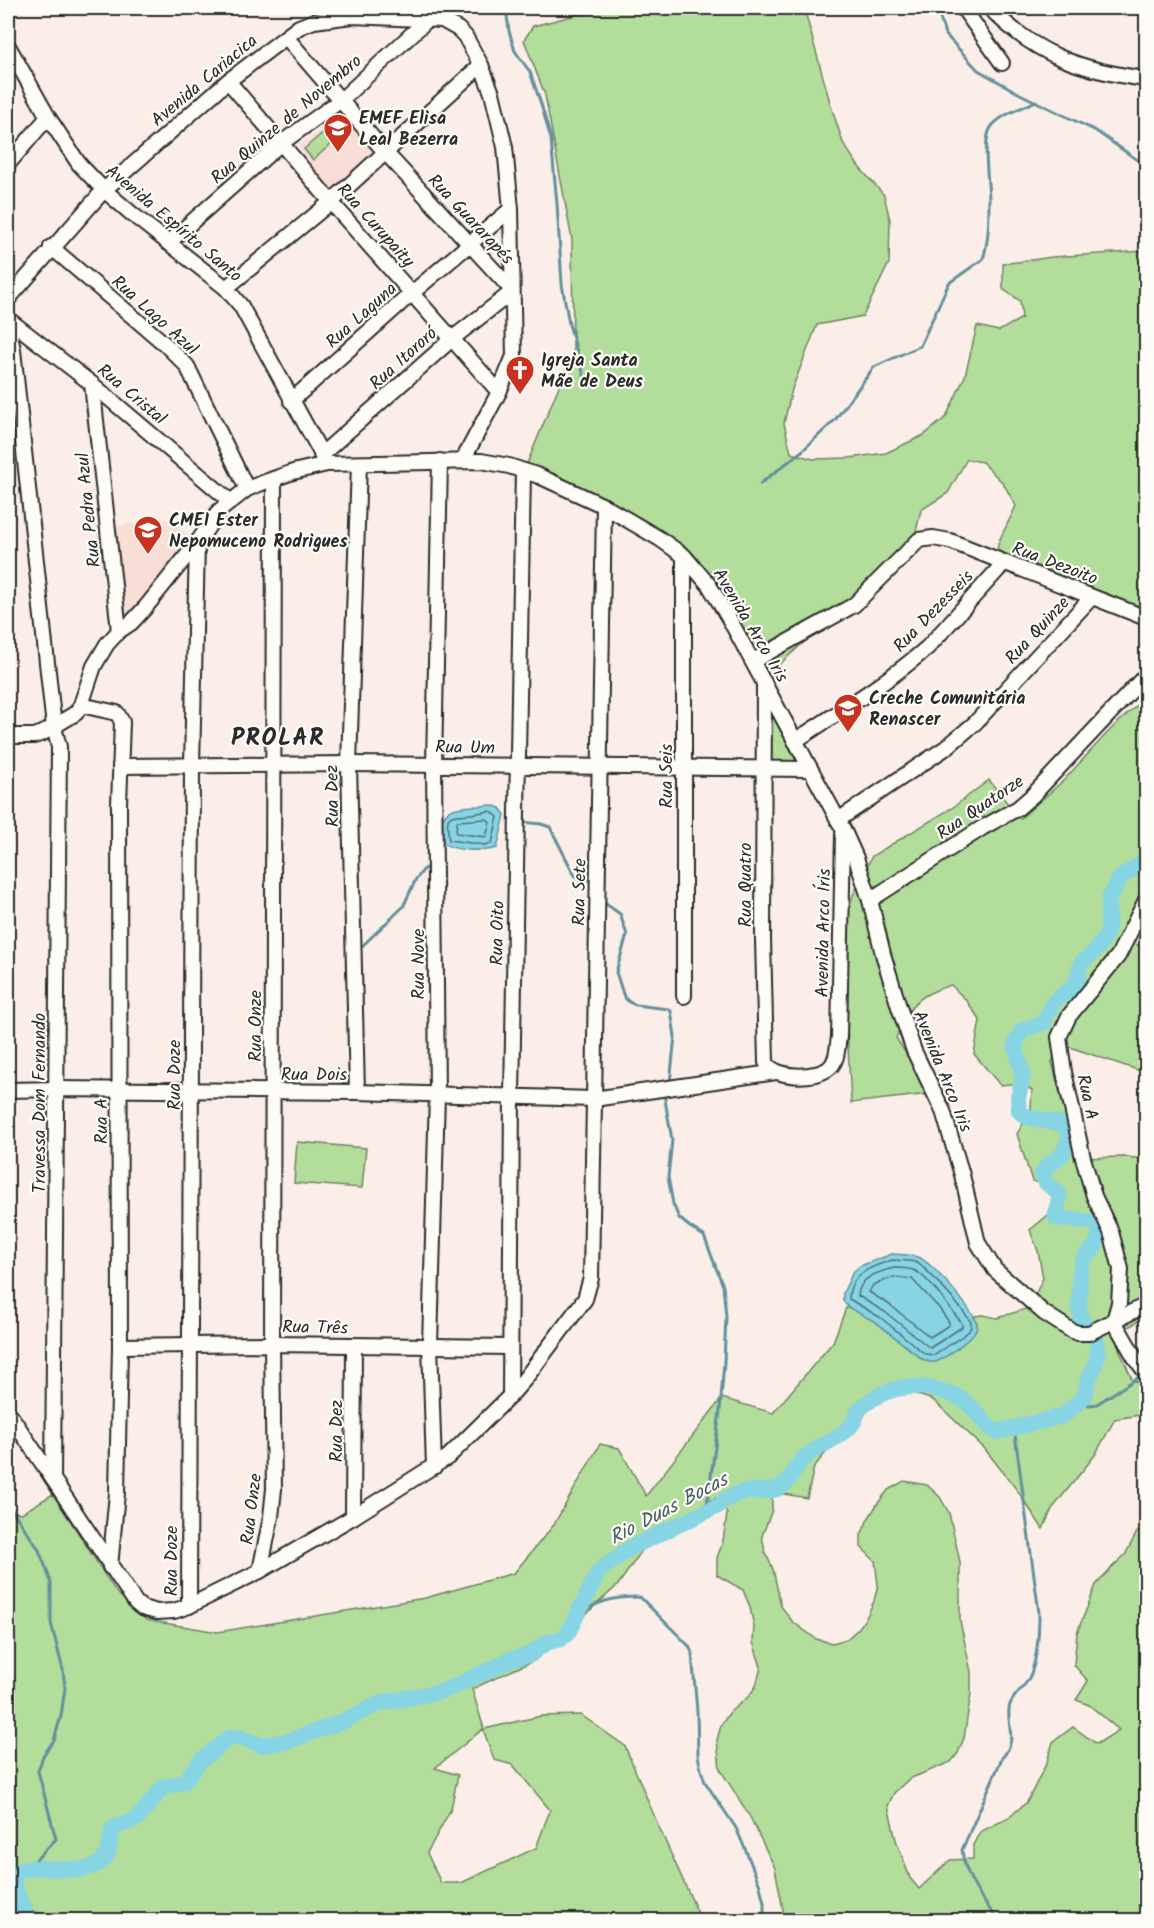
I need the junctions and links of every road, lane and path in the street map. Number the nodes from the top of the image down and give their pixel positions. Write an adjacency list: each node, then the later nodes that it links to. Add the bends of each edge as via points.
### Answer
1 (963, 8): 6 (street)
2 (990, 8): 8 (street, via 1018,33 1063,60)
3 (426, 21): 4 (street, Avenida Cariacica, via 370,16 331,18 298,27); 7 (street, Avenida Cariacica, via 442,20 458,29); 10 (street, Rua Quinze de Novembro)
4 (286, 37): 9 (street, Avenida Cariacica); 10 (street, Rua Guararapés)
5 (8, 46): 11 (street, Avenida Espírito Santo)
6 (1002, 63)
7 (481, 65): 13 (street); 17 (street, Avenida Cariacica, via 502,128)
8 (1146, 79)
9 (228, 81): 12 (street, Rua Curupaity); 15 (street, Avenida Cariacica)
10 (341, 100): 12 (street, Rua Quinze de Novembro); 13 (street, Rua Guararapés)
11 (48, 117): 14 (street); 15 (street, Avenida Espírito Santo, via 74,157)
12 (280, 144): 16 (street, Rua Curupaity); 18 (street, Rua Quinze de Novembro)
13 (385, 152): 16 (street); 19 (street, Rua Guararapés)
14 (8, 164)
15 (104, 190): 18 (street, Avenida Espírito Santo); 20 (street, Avenida Cariacica)
16 (331, 202): 21 (street); 23 (street, Rua Curupaity)
17 (511, 209): 19 (street, Rua Laguna); 22 (street, Avenida Cariacica)
18 (168, 243): 21 (street, Avenida Espírito Santo)
19 (470, 243): 22 (street, Rua Guararapés); 23 (street, Rua Laguna)
20 (51, 247): 24 (street, Avenida Cariacica); 37 (street, Rua Lago Azul, via 187,366)
21 (226, 288): 30 (street, Avenida Espírito Santo, via 241,306)
22 (512, 291): 27 (street, Rua Itororó); 29 (street, Avenida Cariacica, via 514,356)
23 (412, 293): 27 (street, Rua Curupaity); 30 (street, Rua Laguna)
24 (8, 299)
25 (8, 318): 28 (street, Rua Cristal)
26 (8, 324): 50 (street, Travessa Dom Fernando)
27 (453, 338): 29 (street, Rua Curupaity); 31 (street, Rua Itororó)
28 (92, 384): 38 (street, Rua Cristal); 45 (street, Rua Pedra Azul)
29 (500, 392): 32 (street, Avenida Cariacica)
30 (291, 401): 31 (street, Avenida Espírito Santo)
31 (324, 460): 34 (street, Avenida Arco Iris); 36 (street, Avenida Arco Iris)
32 (463, 460): 33 (street, Avenida Arco Iris); 35 (street, Avenida Arco Iris)
33 (440, 461): 34 (street, Avenida Arco Iris); 56 (street, Rua Nove)
34 (359, 464): 54 (street, Rua Dez)
35 (523, 471): 39 (street, Avenida Arco Iris); 58 (street, Rua Oito)
36 (274, 479): 37 (street, Avenida Arco Iris); 53 (street, Rua Onze)
37 (247, 489): 38 (street, Avenida Arco Iris)
38 (230, 501): 40 (street, Avenida Arco Iris)
39 (604, 506): 41 (street, Avenida Arco Iris); 59 (street, Rua Sete)
40 (196, 543): 45 (street, Avenida Arco Iris, via 131,623); 55 (street, Rua Doze)
41 (684, 556): 46 (street, Avenida Arco Iris, via 709,585); 60 (street, Rua Seis)
42 (1004, 563): 43 (street, Rua Dezoito); 46 (street, Rua Dezoito, via 950,541 933,537 919,540 854,605); 52 (street, Rua Dezesseis, via 928,647 891,677)
43 (1092, 597): 44 (street, Rua Dezoito); 63 (street, Rua Quinze, via 975,723)
44 (1146, 618)
45 (119, 632): 49 (street, Avenida Arco Iris, via 100,654)
46 (753, 661): 48 (street, Avenida Arco Iris)
47 (1146, 675): 64 (street, Rua Quatorze, via 1018,808)
48 (764, 680): 52 (street, Avenida Arco Iris); 61 (street, Rua Quatro)
49 (81, 705): 50 (street); 57 (street, Rua A, via 120,715)
50 (54, 727): 51 (street, via 34,736); 68 (street, Travessa Dom Fernando, via 59,747)
51 (8, 736)
52 (795, 741): 62 (street, Avenida Arco Iris)
53 (273, 764): 54 (street, Rua Um); 55 (street, Rua Um); 72 (street, Rua Onze)
54 (349, 764): 56 (street, Rua Um); 73 (street, Rua Dez)
55 (192, 765): 57 (street, Rua Um); 71 (street, Rua Doze)
56 (434, 765): 58 (street, Rua Um); 74 (street, Rua Nove)
57 (120, 766): 69 (street, Rua A)
58 (518, 766): 59 (street, Rua Um); 75 (street, Rua Oito)
59 (599, 767): 60 (street, Rua Um); 76 (street, Rua Sete)
60 (684, 768): 61 (street, Rua Um); 66 (street, Rua Seis)
61 (763, 768): 62 (street, Rua Um); 67 (street, Rua Quatro, via 766,1062)
62 (810, 769): 63 (street, Avenida Arco Iris)
63 (841, 824): 64 (street, Avenida Arco Iris); 67 (street, Avenida Arco Íris, via 839,1037 835,1060 829,1068 809,1075)
64 (870, 900): 78 (street, Avenida Arco Iris, via 910,1040 945,1118 978,1243 986,1257 1007,1282 1072,1331 1094,1331)
65 (1146, 900): 78 (street, Rua A, via 1118,956 1069,1016 1059,1037 1083,1158 1121,1269)
66 (684, 996)
67 (783, 1073): 76 (street, Rua Dois)
68 (57, 1089): 69 (street, Rua Dois); 70 (street, Rua Dois); 89 (street, Travessa Dom Fernando)
69 (118, 1089): 71 (street, Rua Dois); 81 (street, Rua A)
70 (8, 1090)
71 (192, 1091): 72 (street, Rua Dois); 82 (street, Rua Doze)
72 (273, 1091): 73 (street, Rua Dois); 79 (street, Rua Onze)
73 (357, 1092): 74 (street, Rua Dois)
74 (437, 1094): 75 (street, Rua Dois); 80 (street, Rua Nove)
75 (512, 1095): 76 (street, Rua Dois); 84 (street, Rua Oito)
76 (594, 1099): 86 (street, Rua Sete, via 591,1278 585,1299)
77 (1146, 1305): 78 (street, Avenida Arco Iris)
78 (1114, 1321): 85 (street)
79 (272, 1344): 82 (street, Rua Três); 83 (street, Rua Três); 92 (street, Rua Onze, via 274,1489)
80 (430, 1345): 83 (street, Rua Três); 84 (street, Rua Três); 88 (street, Rua Nove)
81 (120, 1346): 82 (street, Rua Três); 91 (street, Rua A, via 117,1493)
82 (191, 1346): 93 (street, Rua Doze)
83 (354, 1346): 90 (street, Rua Dez)
84 (510, 1347): 86 (street, Rua Oito)
85 (1146, 1373)
86 (510, 1396): 88 (street)
87 (8, 1412): 89 (street)
88 (434, 1467): 90 (street)
89 (53, 1479): 91 (street)
90 (353, 1517): 92 (street)
91 (110, 1567): 93 (street, via 142,1608 164,1612)
92 (260, 1571): 93 (street)
93 (189, 1606)

